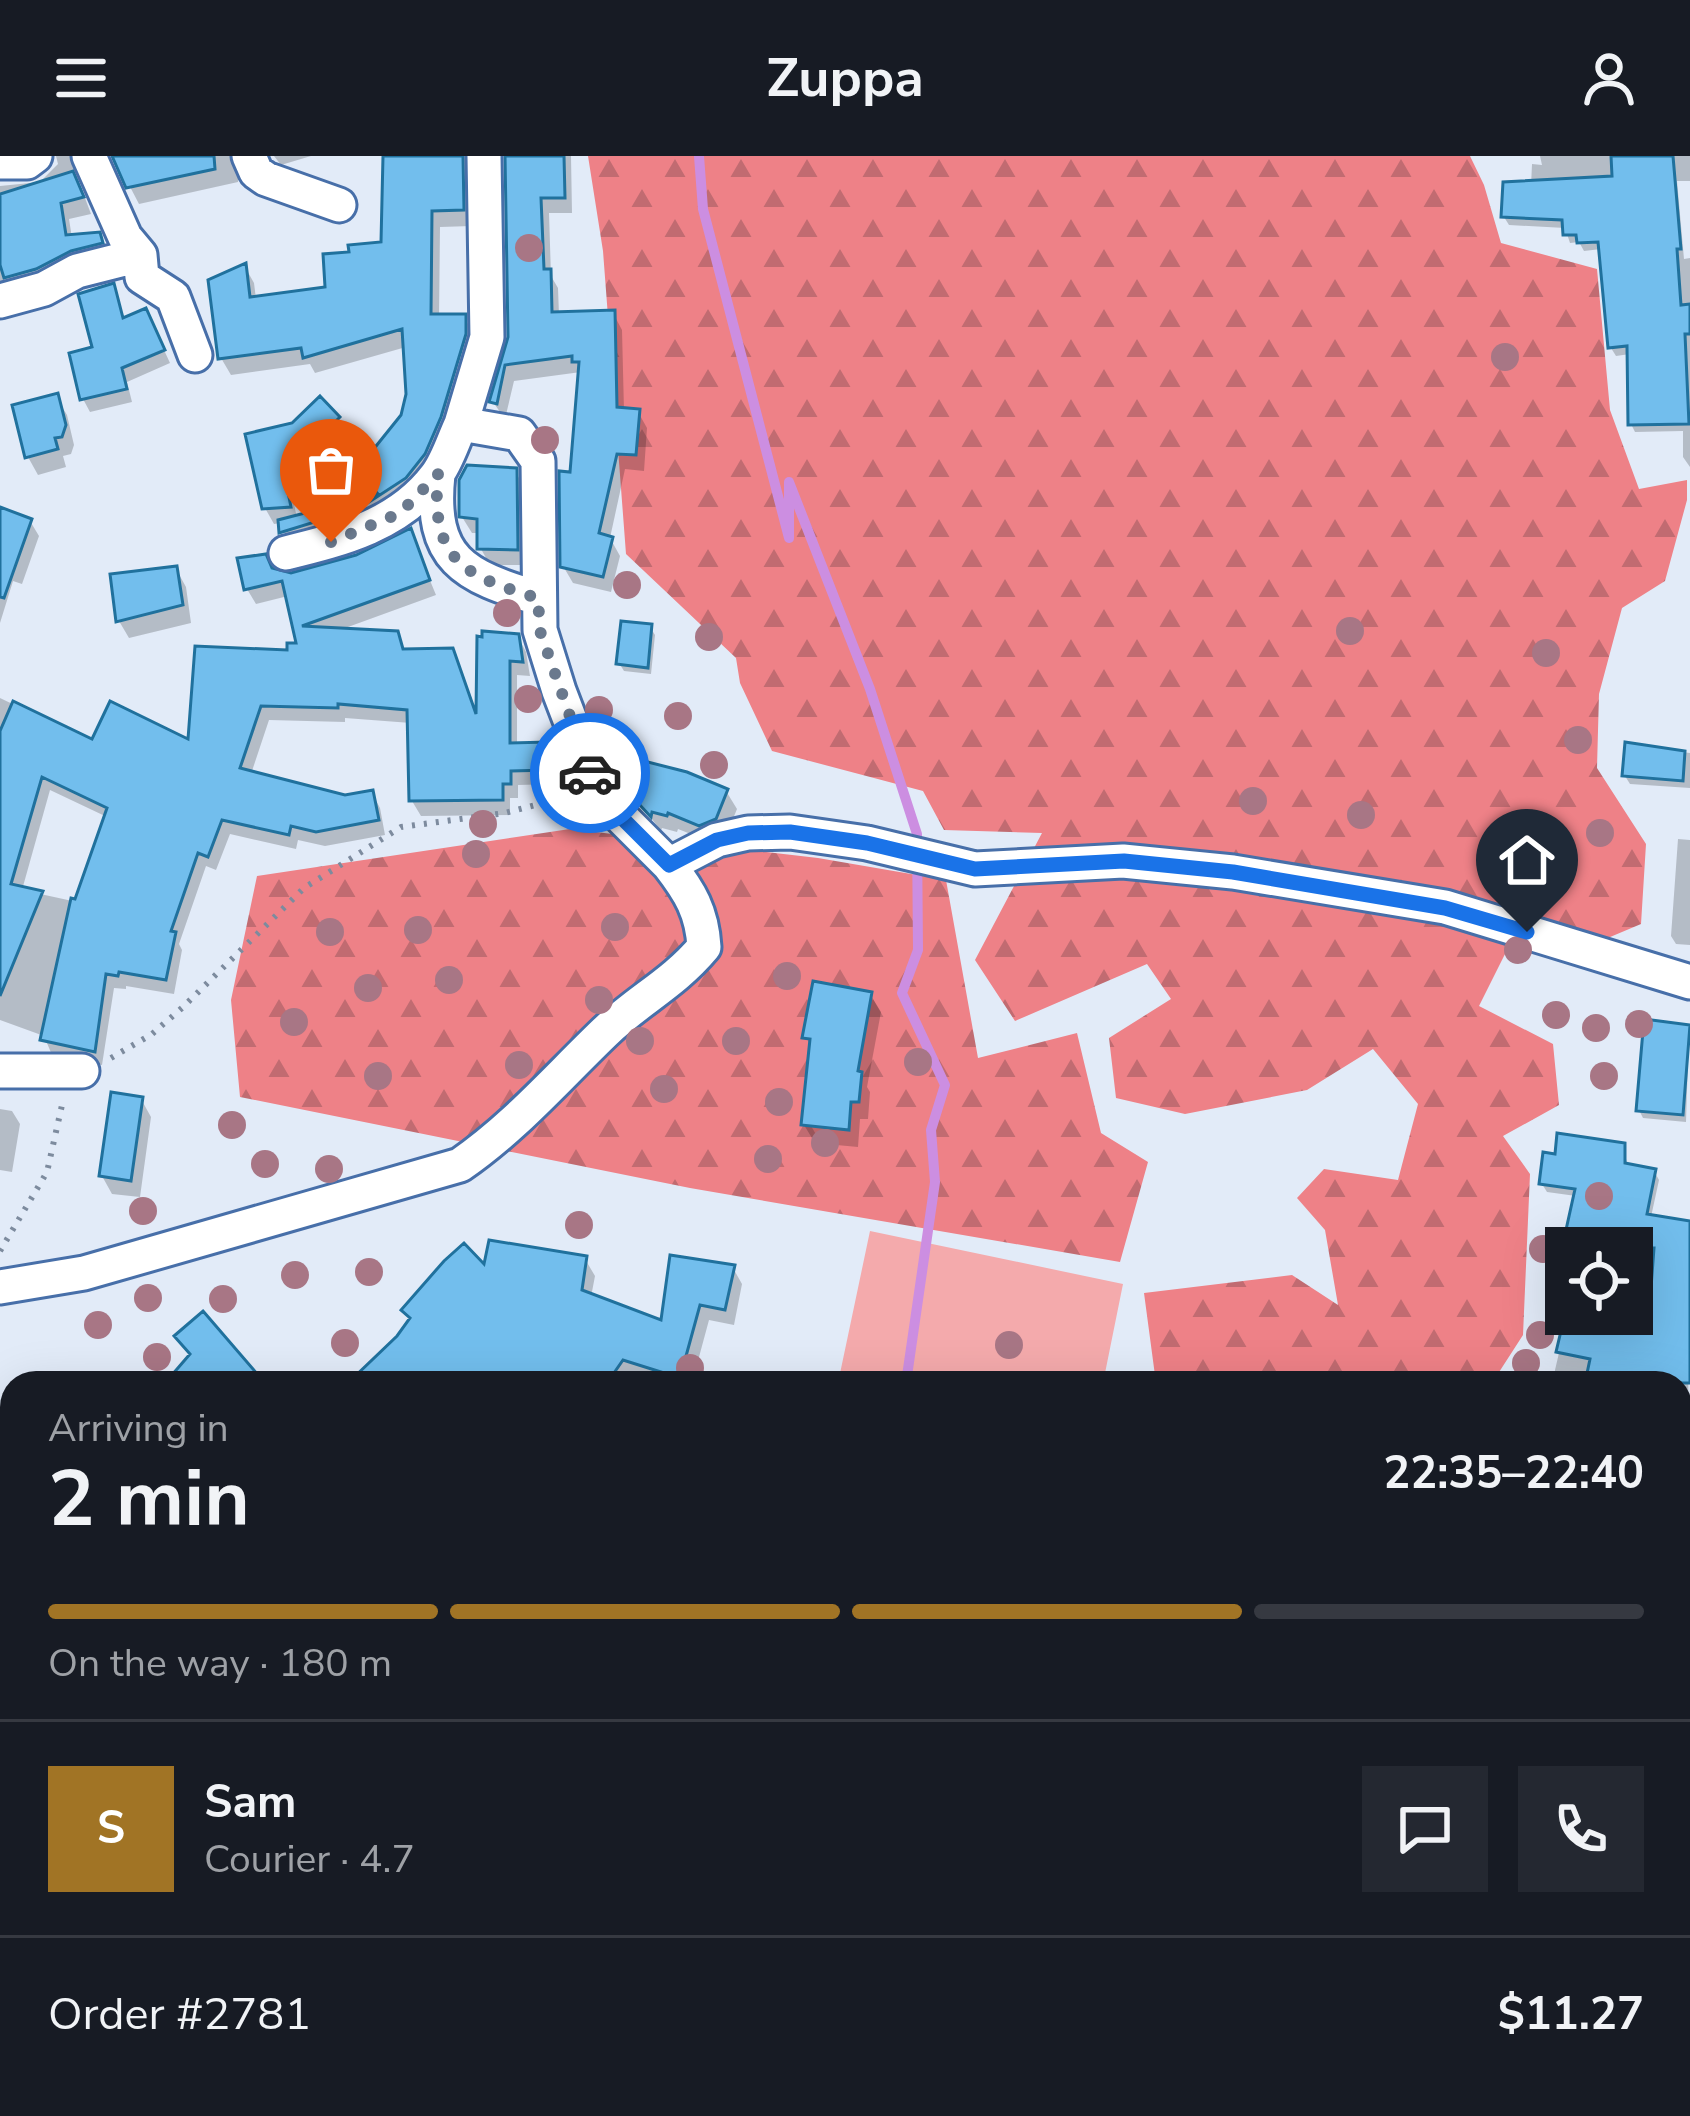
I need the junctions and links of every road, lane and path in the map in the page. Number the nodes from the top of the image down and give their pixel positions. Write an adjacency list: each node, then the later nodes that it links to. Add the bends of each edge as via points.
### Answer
1 (35, 156): 5 (street)
2 (89, 156): 7 (street)
3 (249, 156): 6 (street, via 266,179)
4 (484, 156): 10 (street, via 487,337)
5 (0, 162)
6 (339, 205)
7 (140, 255): 8 (street); 9 (street, via 142,277 173,297)
8 (0, 301)
9 (195, 355)
10 (461, 424): 11 (street); 13 (street, via 519,434 538,461)
11 (438, 474): 12 (street, via 400,513); 13 (street, via 439,532 448,553 468,574)
12 (286, 554)
13 (538, 598): 14 (street, via 559,691)
14 (614, 810): 15 (street); 18 (path, via 558,797 401,827 304,888 152,1034)
15 (669, 865): 16 (street, via 717,840 790,832 975,869 1124,861 1233,872 1445,908); 20 (street, via 692,895 704,947 501,1137 460,1165 84,1273)
16 (1690, 982)
17 (0, 1071): 18 (street)
18 (82, 1071): 19 (path, via 64,1090 47,1172)
19 (0, 1251)
20 (0, 1287)

